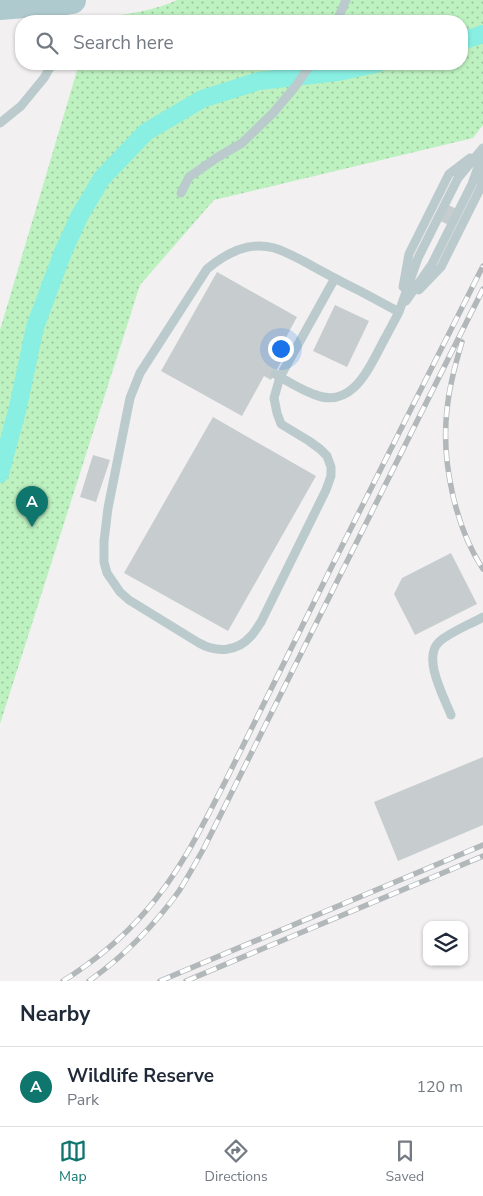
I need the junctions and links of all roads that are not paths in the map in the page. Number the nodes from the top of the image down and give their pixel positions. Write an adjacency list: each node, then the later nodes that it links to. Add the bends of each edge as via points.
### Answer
1 (346, 0): 4 (lane)
2 (0, 6): 3 (main road)
3 (67, 7)
4 (340, 15)
5 (49, 70): 7 (lane, via 21,106)
6 (307, 70): 11 (lane, via 273,113 242,143 189,177)
7 (0, 123)
8 (483, 148): 13 (lane, via 458,178 418,258); 13 (lane, via 449,174 409,254)
9 (483, 153): 13 (lane, via 472,184 432,264)
10 (483, 168): 13 (lane, via 481,187 441,267)
11 (181, 193)
12 (335, 278): 12 (lane, via 280,377 274,398 281,424 320,448 327,456 331,476 261,622 240,645 218,650 209,648 128,600 107,573 104,562 107,516 130,398 140,372 207,269 227,254 251,246 273,247); 13 (lane)
13 (399, 312): 14 (lane, bridge, via 362,379 340,396 328,398 312,394)
14 (275, 374)
15 (483, 617): 16 (lane, via 446,637 433,652 433,670)
16 (451, 715)

